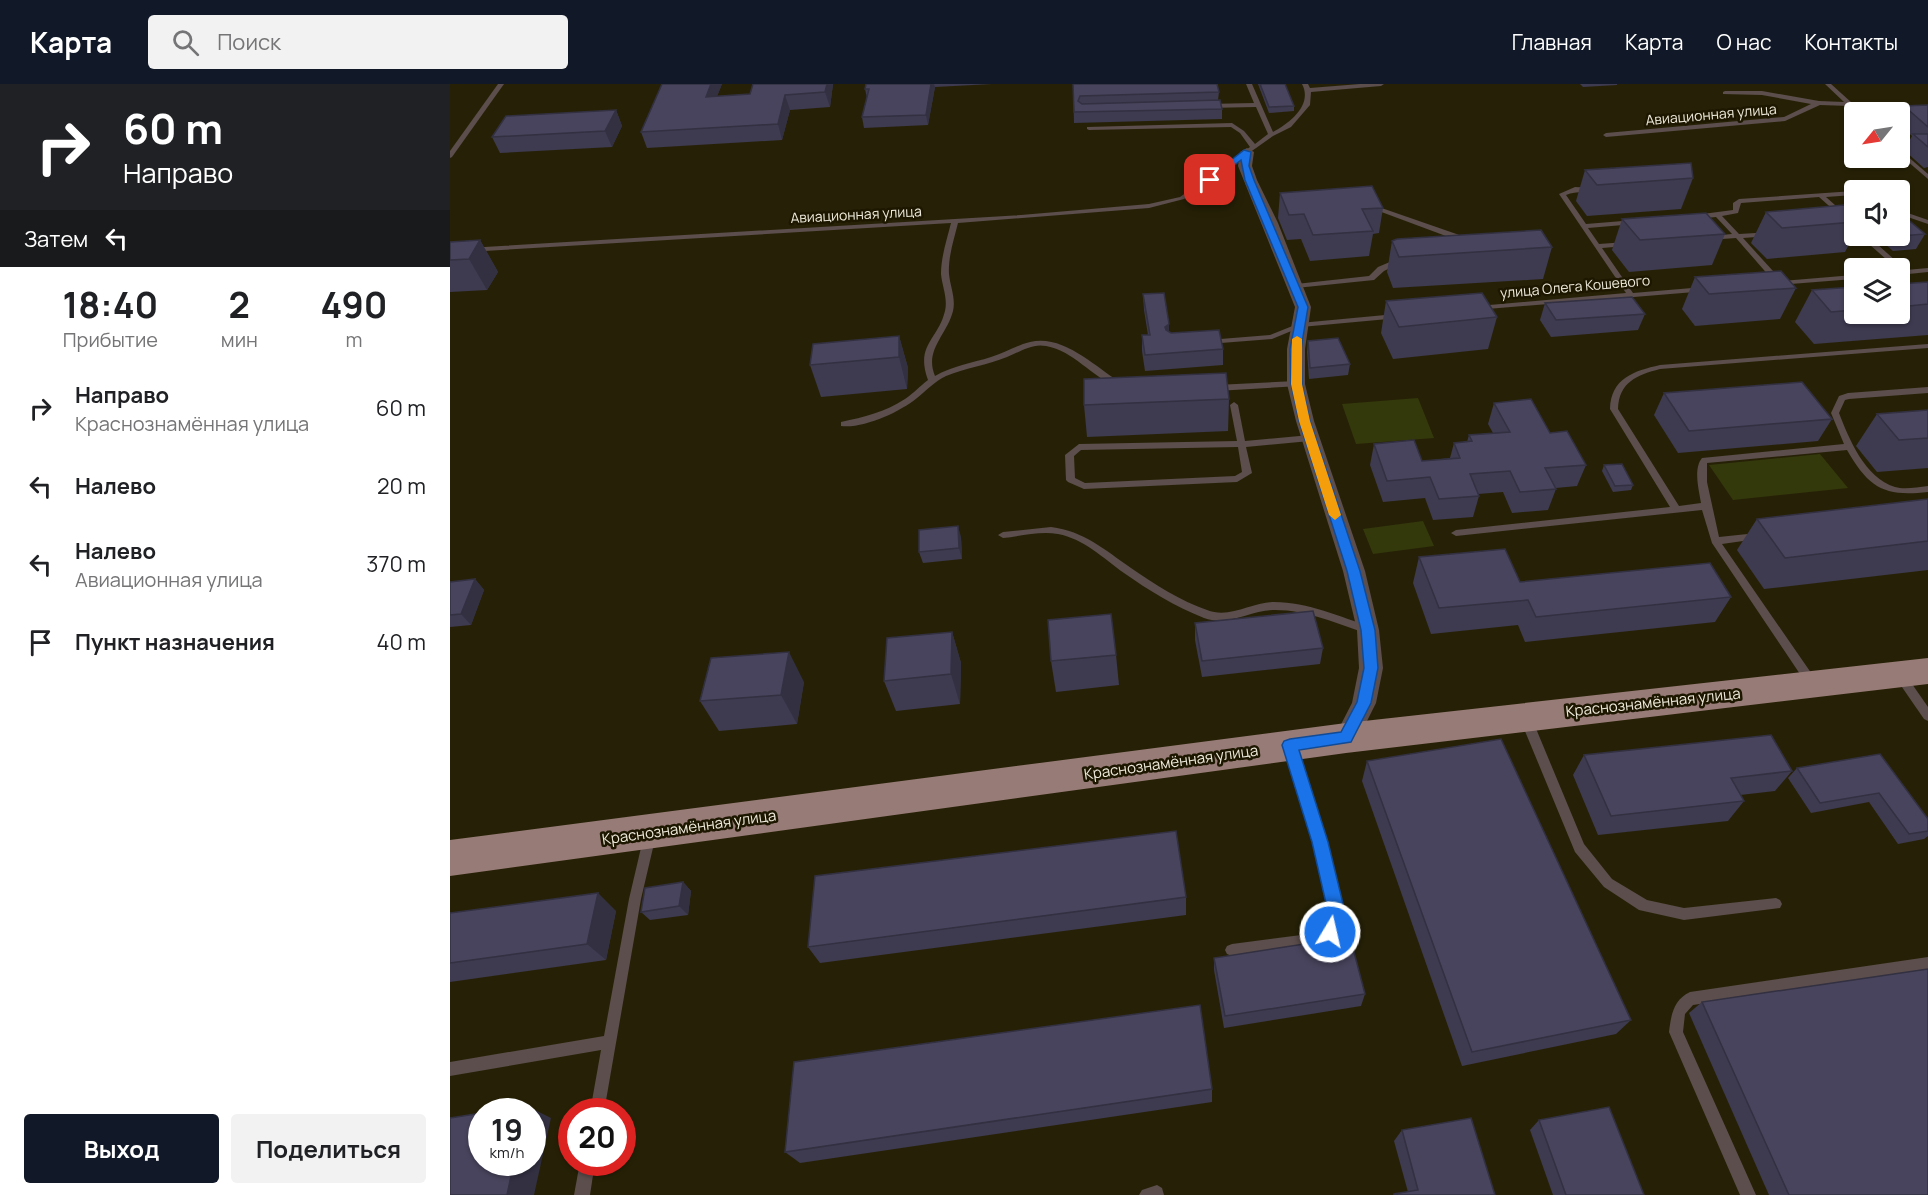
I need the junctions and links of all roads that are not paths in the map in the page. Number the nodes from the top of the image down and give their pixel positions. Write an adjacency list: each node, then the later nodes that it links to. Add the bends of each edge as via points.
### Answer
1 (501, 84): 16 (lane)
2 (1249, 84): 10 (lane)
3 (1381, 84): 5 (lane)
4 (1828, 84): 7 (lane)
5 (1306, 87): 13 (lane, Авиационная улица, via 1306,105 1299,117)
6 (1725, 93): 8 (lane, via 1762,93)
7 (1848, 102)
8 (1819, 103): 9 (lane, Авиационная улица); 14 (lane, Авиационная улица, via 1785,119)
9 (1844, 104)
10 (1258, 105): 11 (lane); 13 (lane)
11 (1199, 106)
12 (1089, 128): 15 (lane, via 1232,125 1242,132)
13 (1271, 135): 15 (lane, Авиационная улица)
14 (1606, 135)
15 (1250, 149): 27 (lane, Авиационная улица, via 1182,198 1149,206); 46 (street, via 1245,166 1271,213)
16 (450, 156)
17 (1910, 161): 18 (lane)
18 (1928, 177)
19 (1603, 189): 30 (lane, via 1575,189 1562,194)
20 (1844, 194): 21 (lane)
21 (1820, 195): 23 (lane, via 1736,202 1736,212); 26 (lane)
22 (1363, 205): 34 (lane)
23 (1718, 215): 25 (lane); 32 (lane)
24 (1910, 216): 29 (lane)
25 (1684, 218)
26 (1844, 218)
27 (955, 220): 38 (lane, Авиационная улица); 54 (lane, via 945,272 950,311 927,359 926,369)
28 (1640, 221): 30 (lane)
29 (1928, 222)
30 (1584, 226): 36 (lane)
31 (1784, 233): 32 (lane)
32 (1737, 236): 33 (lane); 44 (lane)
33 (1702, 238)
34 (1474, 243)
35 (1633, 243): 36 (lane)
36 (1599, 246): 48 (lane)
37 (1874, 246): 39 (lane)
38 (450, 251)
39 (1887, 258)
40 (1412, 260): 46 (lane, via 1392,264 1371,278)
41 (1928, 270): 42 (lane)
42 (1910, 271)
43 (1844, 278): 44 (lane)
44 (1781, 283): 45 (lane)
45 (1769, 284)
46 (1296, 286): 51 (street, via 1303,307)
47 (1712, 288): 48 (lane, улица Олега Кошевого)
48 (1630, 294): 49 (lane, улица Олега Кошевого)
49 (1465, 310)
50 (1406, 315): 51 (lane)
51 (1300, 325): 52 (lane, via 1272,337); 55 (street)
52 (1194, 343)
53 (1928, 346): 66 (lane, via 1660,367 1636,373 1620,385 1613,400 1614,409)
54 (932, 380): 56 (lane, via 1040,343 1078,357 1119,386); 60 (lane, via 902,404)
55 (1296, 384): 57 (lane); 61 (street)
56 (1131, 386)
57 (1200, 388)
58 (1928, 390): 63 (lane, via 1842,398 1835,413)
59 (1234, 405): 62 (lane)
60 (844, 424)
61 (1310, 438): 62 (lane); 71 (street, via 1354,571)
62 (1243, 444): 62 (lane, via 1079,447 1069,455 1071,480 1084,486 1237,479 1247,473)
63 (1848, 447): 64 (lane, via 1882,486 1900,491); 65 (lane, via 1705,460 1702,482)
64 (1928, 489)
65 (1706, 506): 66 (lane); 70 (lane)
66 (1676, 509): 67 (lane)
67 (1456, 533)
68 (1003, 535): 71 (lane, via 1043,530 1085,539 1170,595 1219,618 1273,605 1294,607)
69 (1763, 536): 70 (lane)
70 (1715, 541): 73 (lane)
71 (1368, 630): 76 (street, via 1371,668 1364,703)
72 (1913, 672): 73 (main road, Краснознамённая улица); 75 (lane)
73 (1812, 684): 74 (main road, Краснознамённая улица)
74 (1524, 716): 76 (main road, Краснознамённая улица); 80 (lane, via 1579,848 1608,883 1644,906 1684,914)
75 (1928, 716)
76 (1346, 738): 77 (main road, Краснознамённая улица)
77 (1290, 745): 78 (main road, Краснознамённая улица); 81 (lane, via 1320,842 1336,912 1330,932 1309,940)
78 (651, 832): 79 (main road, Краснознамённая улица); 83 (lane)
79 (450, 858)
80 (1776, 904)
81 (1232, 950)
82 (1928, 963): 88 (lane, via 1690,999 1679,1011 1676,1032)
83 (609, 1042): 84 (lane); 85 (lane)
84 (450, 1069)
85 (599, 1098)
86 (585, 1176): 87 (lane)
87 (582, 1195)
88 (1748, 1195)

